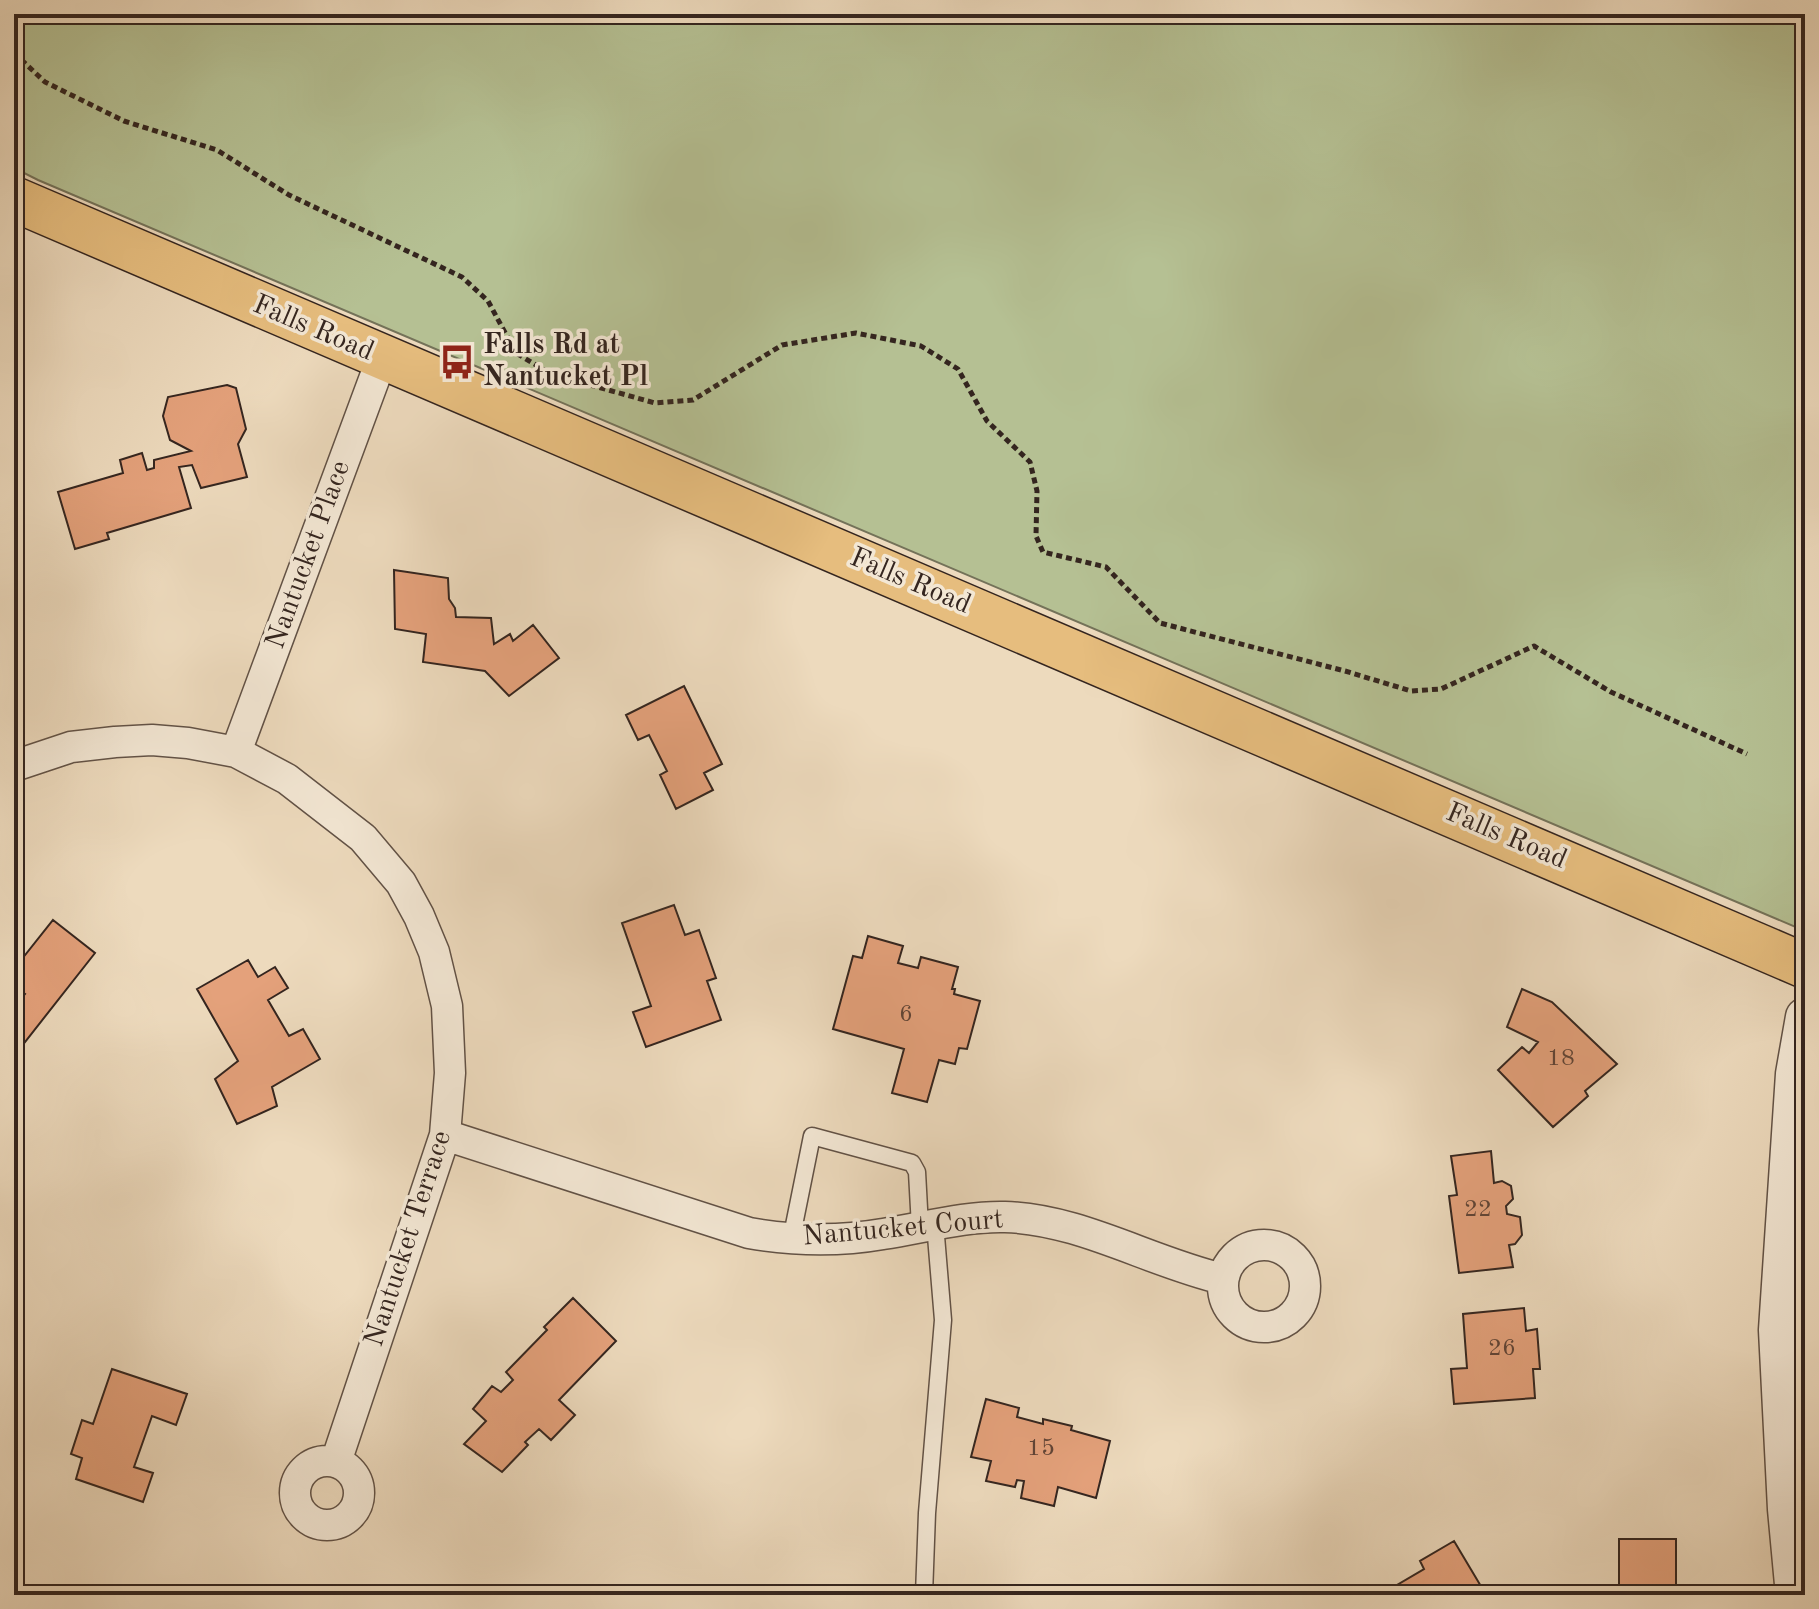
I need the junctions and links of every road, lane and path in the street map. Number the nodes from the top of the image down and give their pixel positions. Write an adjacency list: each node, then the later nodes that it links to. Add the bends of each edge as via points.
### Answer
1 (14, 53): 5 (path, via 45,82 124,121 217,150 289,195 462,277 488,301 516,353 551,374 655,403 693,400 782,345 856,333 921,346 958,369 987,421 1030,462 1037,491 1036,536 1043,552 1106,567 1160,623 1411,691 1441,689 1534,646 1611,692)
2 (14, 199): 3 (main road, Falls Road)
3 (382, 358): 4 (street, Nantucket Place); 7 (main road, Falls Road)
4 (236, 752): 6 (street, Nantucket Terrace, via 152,740 115,742 71,747); 9 (street, Nantucket Terrace, via 287,779 330,811 374,848 401,883 434,952 447,1006 450,1073)
5 (1747, 754)
6 (14, 766)
7 (1805, 966)
8 (1805, 1017): 15 (street, via 1795,1074 1778,1330)
9 (445, 1135): 11 (street, Nantucket Court, via 749,1233); 13 (street, Nantucket Terrace)
10 (928, 1226): 11 (street, Nantucket Court, via 881,1235); 11 (lane, via 912,1163 812,1136); 12 (street, Nantucket Court, via 1004,1217 1045,1222); 14 (lane, via 943,1320)
11 (791, 1240)
12 (1223, 1279)
13 (336, 1462)
14 (924, 1595)
15 (1795, 1595)

